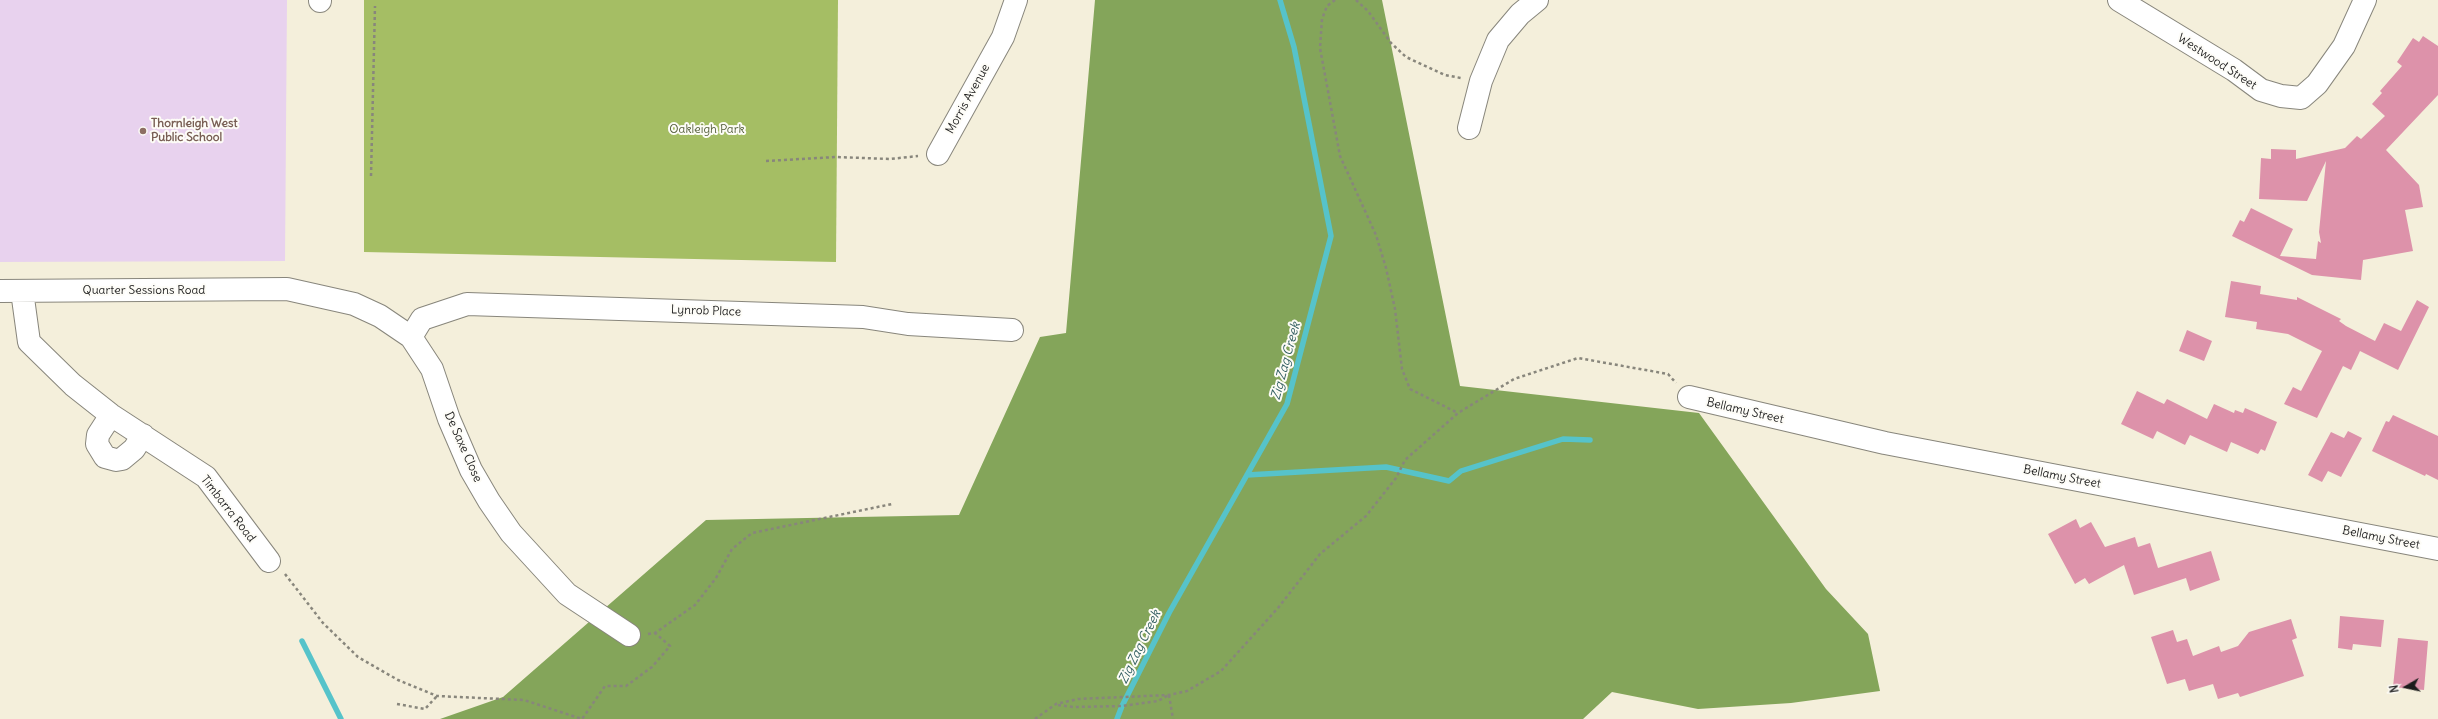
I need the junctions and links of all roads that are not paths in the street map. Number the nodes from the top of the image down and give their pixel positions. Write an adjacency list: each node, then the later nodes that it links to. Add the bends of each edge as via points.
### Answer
1 (1016, 0): 6 (street, Morris Avenue, via 1003,37)
2 (1537, 0): 5 (street, via 1506,28 1498,40 1481,82)
3 (2119, 0): 4 (street, Westwood Street, via 2234,70 2261,90 2301,98 2317,84 2344,46)
4 (2365, 0)
5 (1468, 128)
6 (938, 154)
7 (288, 289): 9 (street, Quarter Sessions Road); 11 (street, De Saxe Close, via 354,304 380,316)
8 (0, 291): 9 (street, Quarter Sessions Road)
9 (22, 291): 13 (street, Timbarra Road, via 29,342 73,385)
10 (1012, 330): 11 (street, Lynrob Place, via 908,324 862,317 467,304 422,319)
11 (411, 337): 17 (street, De Saxe Close, via 432,369 449,419 471,470 511,533 567,594)
12 (1688, 397): 15 (street, Bellamy Street, via 1885,443)
13 (111, 415): 14 (street, Timbarra Road); 14 (street, via 98,435 98,444 105,457 122,459 134,449)
14 (143, 435): 16 (street, Timbarra Road, via 206,477)
15 (2438, 549)
16 (269, 561)
17 (628, 635)

